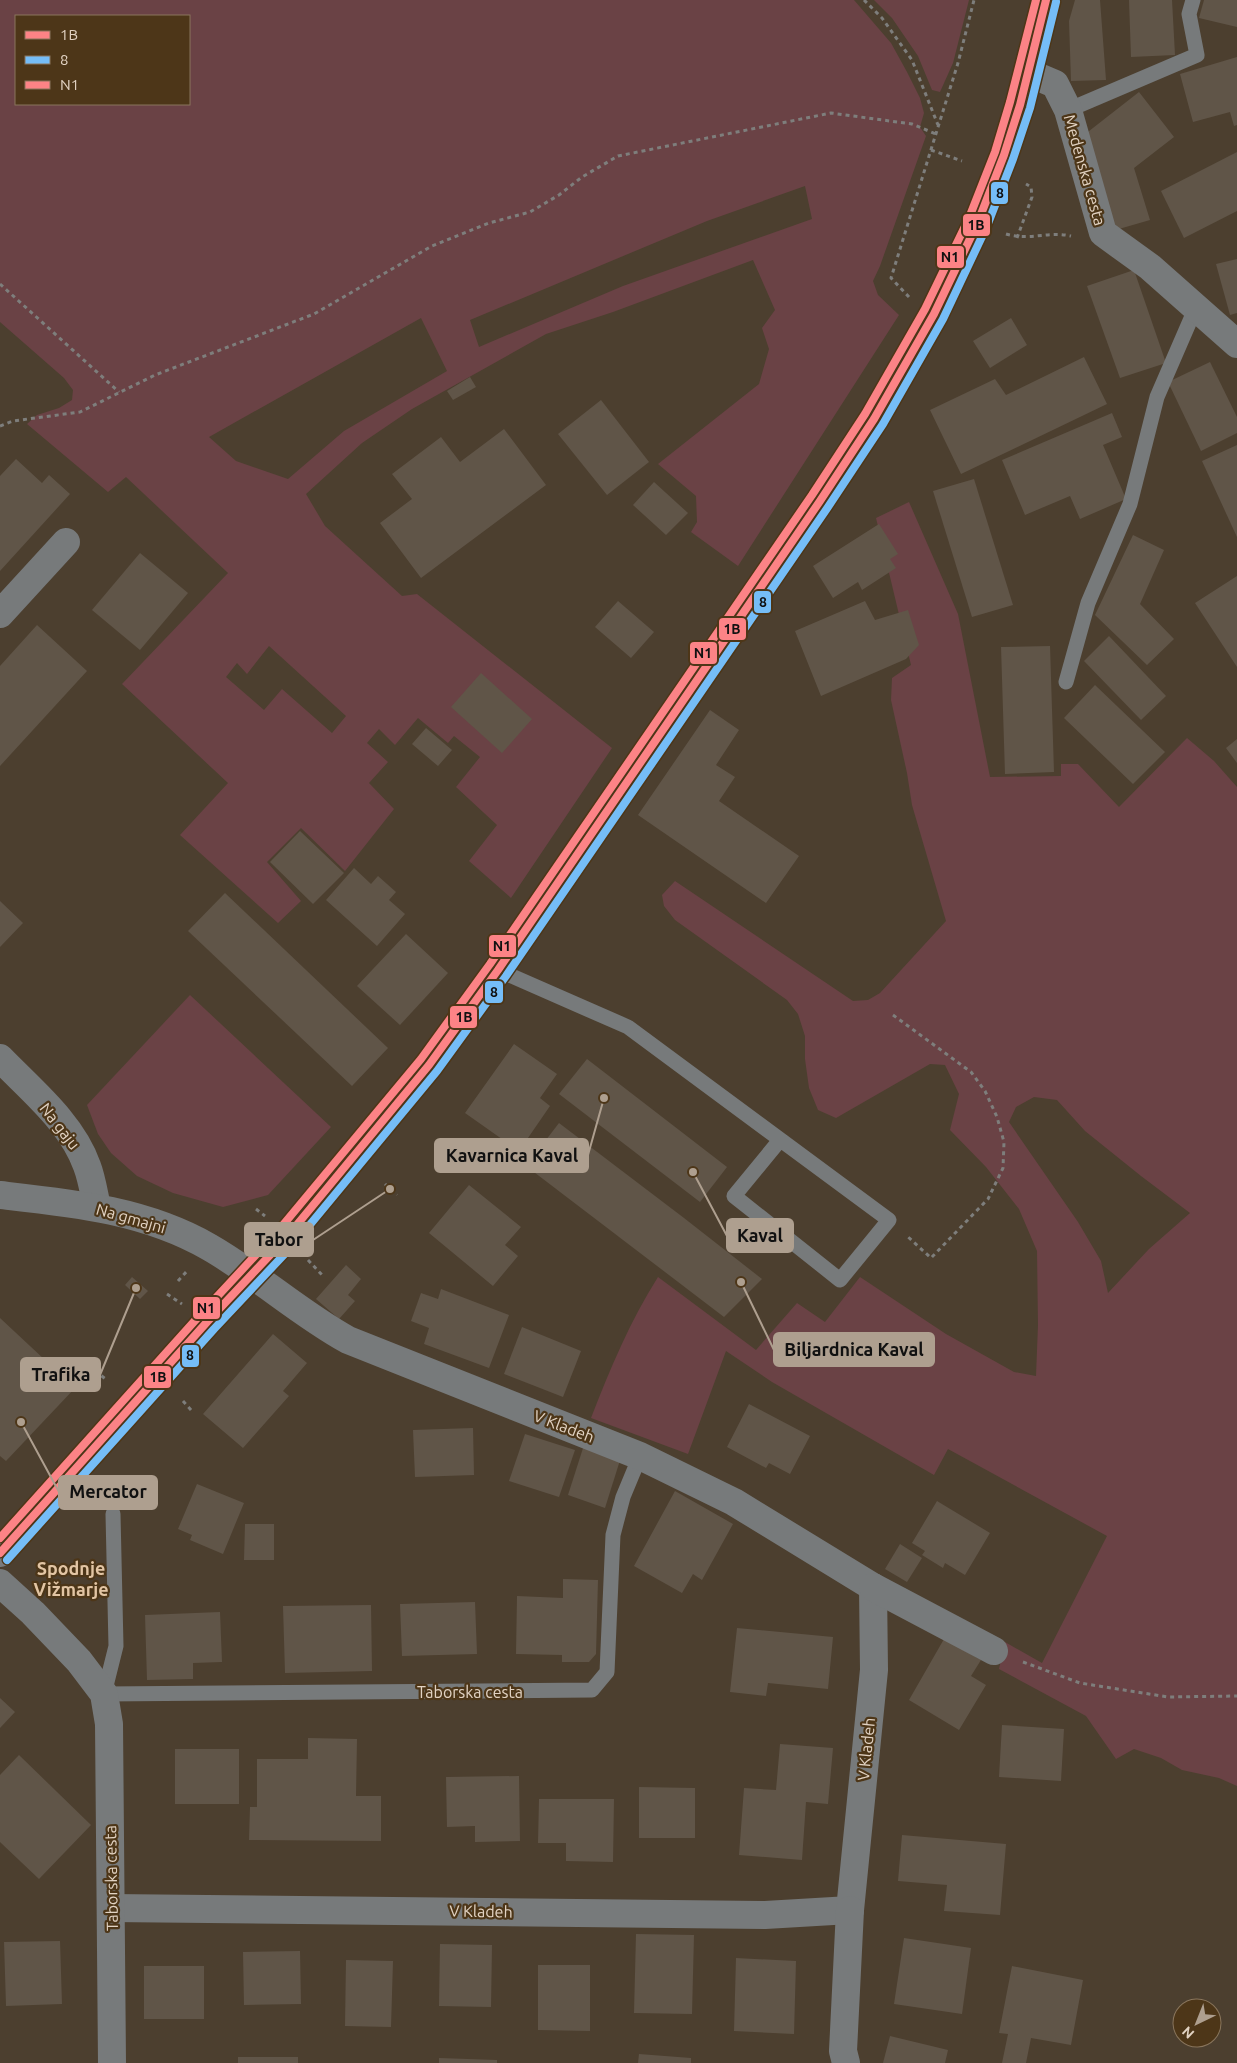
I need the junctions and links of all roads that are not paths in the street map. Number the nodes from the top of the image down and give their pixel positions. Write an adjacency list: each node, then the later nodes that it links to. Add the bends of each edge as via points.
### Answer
1 (1046, 0): 3 (main road)
2 (1193, 0): 4 (lane, via 1189,14 1197,55)
3 (1029, 72): 4 (street, Medenska cesta, via 1055,84); 10 (main road, via 994,183 974,230 934,314 874,419)
4 (1068, 110): 5 (street, Medenska cesta, via 1104,233 1150,266)
5 (1196, 307): 6 (street, Medenska cesta); 9 (lane, via 1157,397 1130,504 1088,603)
6 (1237, 344)
7 (66, 542): 8 (street)
8 (0, 614)
9 (1066, 682)
10 (498, 970): 12 (lane, via 628,1027); 15 (main road, via 389,1115)
11 (0, 1058): 14 (street, Na gaju, via 61,1121 76,1143 87,1166)
12 (780, 1140): 12 (lane, via 734,1196 840,1280 890,1220)
13 (0, 1194): 14 (street, Na gmajni)
14 (97, 1208): 15 (street, Na gmajni, via 144,1218 186,1235)
15 (252, 1274): 16 (street, V Kladeh, via 322,1326 348,1340); 18 (main road)
16 (640, 1456): 20 (street, V Kladeh, via 734,1502); 22 (lane, Taborska cesta, via 623,1496 613,1535 607,1672 592,1690)
17 (113, 1514): 22 (lane, Taborska cesta, via 116,1646)
18 (0, 1553)
19 (0, 1583): 22 (street, Taborska cesta, via 79,1662)
20 (873, 1587): 21 (street, V Kladeh); 24 (street, V Kladeh, via 874,1670)
21 (994, 1651)
22 (104, 1694): 23 (street, Taborska cesta, via 109,1724)
23 (111, 1908): 24 (street, V Kladeh, via 765,1915); 25 (street, Taborska cesta)
24 (850, 1910): 26 (street, V Kladeh, via 843,2051)
25 (112, 2063)
26 (846, 2063)

